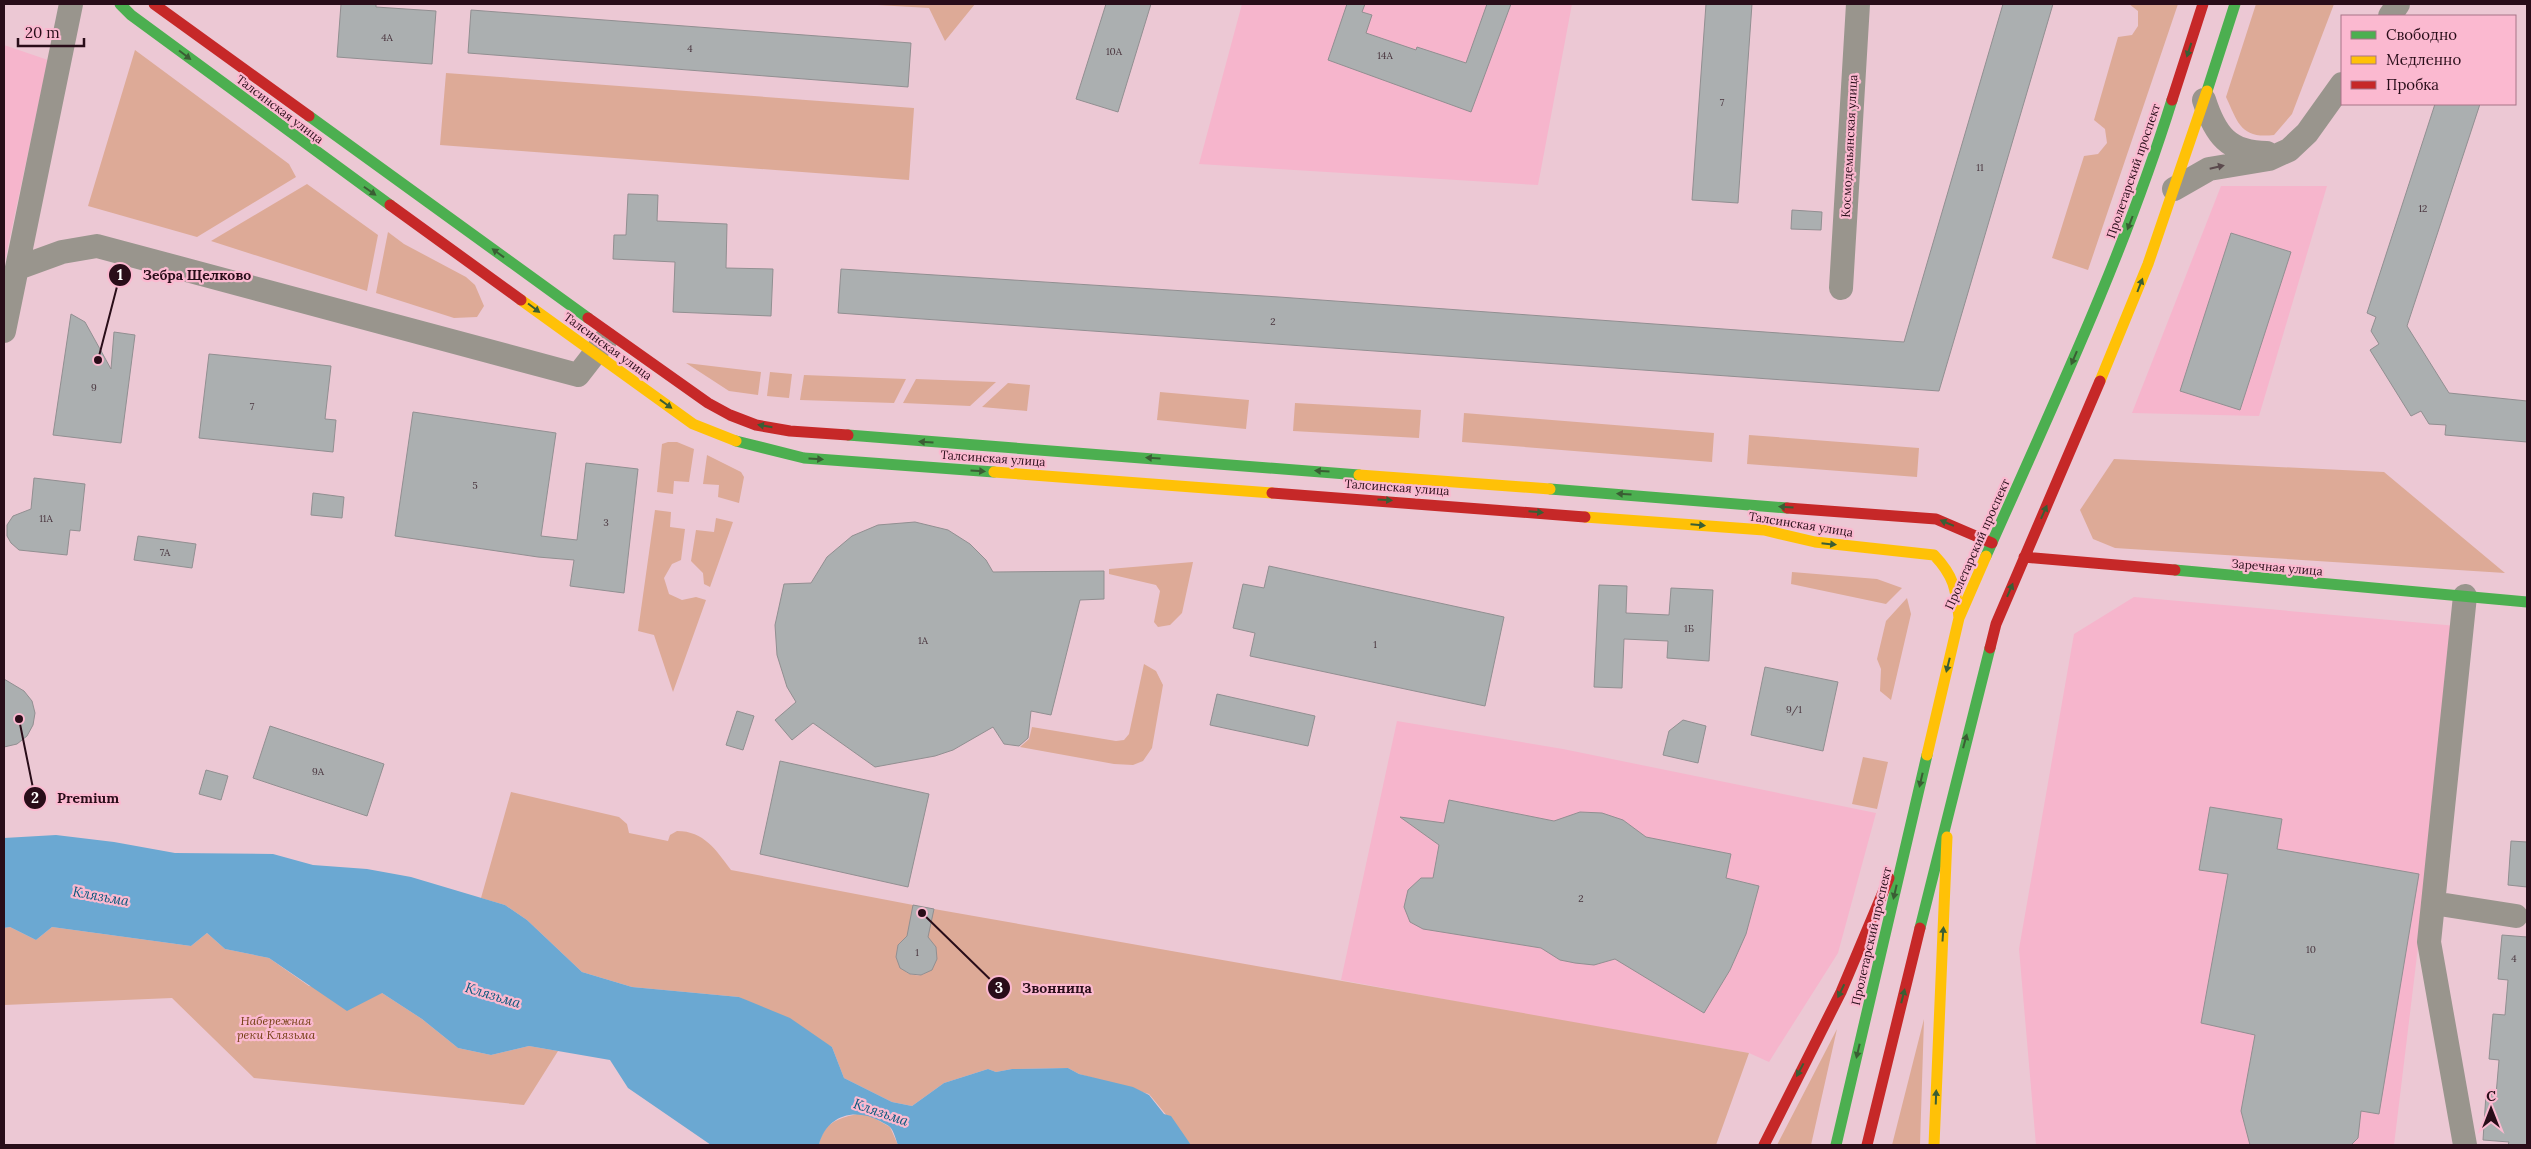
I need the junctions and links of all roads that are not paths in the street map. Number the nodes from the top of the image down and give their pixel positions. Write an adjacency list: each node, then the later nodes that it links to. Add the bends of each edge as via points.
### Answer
1 (71, 4): 13 (street)
2 (120, 4): 18 (main road, Талсинская улица, one-way to 18, via 326,160)
3 (154, 4): 17 (main road, Талсинская улица, one-way to 3)
4 (1858, 4): 14 (street, Космодемьянская улица)
5 (2203, 4): 19 (main road, Пролетарский проспект, one-way to 19, via 2148,177 2111,274)
6 (2235, 4): 10 (main road)
7 (2398, 4): 8 (street)
8 (2391, 15)
9 (2341, 85): 11 (street)
10 (2204, 100): 11 (street, via 2216,129 2233,146 2270,153); 12 (main road)
11 (2297, 144): 12 (street, one-way to 11, via 2210,168 2269,159)
12 (2174, 190): 20 (main road, one-way to 12, via 2122,330)
13 (18, 268): 15 (street); 18 (street, via 62,252 97,246 578,375)
14 (1841, 288)
15 (8, 293): 16 (street)
16 (4, 331)
17 (610, 334): 18 (street); 19 (main road, Талсинская улица, one-way to 17, via 1936,519 790,431 756,425 715,407)
18 (595, 353): 23 (main road, Талсинская улица, one-way to 23, via 692,424 749,448 804,458 1764,530 1815,542 1934,556 1949,571)
19 (1996, 544): 23 (main road, Пролетарский проспект)
20 (2020, 555): 21 (main road, Заречная улица); 25 (main road, one-way to 20, via 1996,624)
21 (2465, 596): 22 (main road, Заречная улица); 26 (street)
22 (2527, 602)
23 (1959, 618): 24 (main road, Пролетарский проспект, one-way to 24)
24 (1914, 811): 28 (main road, one-way to 28, via 1861,949); 29 (main road, Пролетарский проспект, one-way to 29)
25 (1946, 815): 30 (main road, one-way to 25); 31 (main road, one-way to 25, via 1947,876)
26 (2432, 903): 27 (street); 32 (street, via 2429,942)
27 (2516, 916)
28 (1764, 1145)
29 (1836, 1145)
30 (1867, 1145)
31 (1934, 1145)
32 (2465, 1145)

